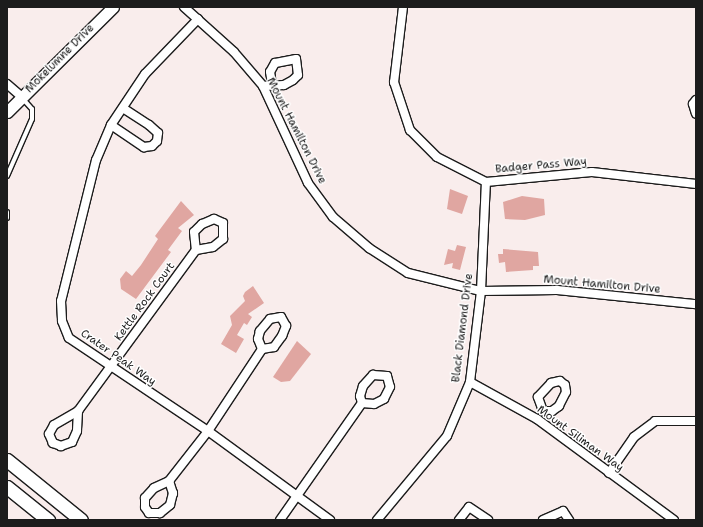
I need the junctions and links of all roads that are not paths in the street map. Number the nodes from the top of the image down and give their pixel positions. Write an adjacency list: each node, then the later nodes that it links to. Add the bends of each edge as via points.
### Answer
1 (113, 7): 8 (street, Mokelumne Drive)
2 (184, 7): 4 (street, Mount Hamilton Drive)
3 (403, 7): 15 (street, Badger Pass Way, via 394,82 410,130 437,157)
4 (198, 19): 7 (street, Mount Hamilton Drive, via 234,52); 10 (street, Crater Peak Way, via 145,74)
5 (272, 83): 7 (street)
6 (7, 84): 8 (street)
7 (263, 86): 20 (street, Mount Hamilton Drive, via 308,183 333,217 369,248 408,273)
8 (22, 97): 11 (street, Mokelumne Drive); 14 (lane, via 32,109 32,119)
9 (696, 100): 12 (street, via 693,104)
10 (123, 108): 13 (street, Crater Peak Way); 13 (street, via 158,133 157,141 152,146 144,147)
11 (7, 112)
12 (696, 114)
13 (111, 125): 23 (street, Crater Peak Way, via 96,160 61,301 62,321 69,338)
14 (7, 176)
15 (486, 182): 16 (street, Badger Pass Way, via 592,172); 20 (street, Black Diamond Drive)
16 (696, 184)
17 (7, 212): 18 (lane)
18 (7, 218)
19 (196, 250): 23 (street, Kettle Rock Court)
20 (481, 291): 21 (street, Mount Hamilton Drive, via 557,290); 24 (street, Black Diamond Drive)
21 (696, 304)
22 (262, 349): 30 (street)
23 (112, 367): 26 (street, Kettle Rock Court); 30 (street, Crater Peak Way)
24 (470, 382): 28 (street, Mount Siliman Way); 40 (street, Black Diamond Drive, via 447,436)
25 (362, 403): 35 (street)
26 (78, 411): 26 (street, via 54,425 49,434 53,443 61,446 72,442 77,431)
27 (543, 411): 28 (street)
28 (537, 419): 32 (street, Mount Siliman Way)
29 (696, 420): 32 (street, via 655,421 634,437)
30 (208, 431): 33 (street); 35 (street, Crater Peak Way)
31 (7, 460): 37 (main road)
32 (609, 473): 45 (street, Mount Siliman Way)
33 (169, 481)
34 (7, 487): 36 (main road)
35 (298, 498): 38 (street); 39 (street, Crater Peak Way)
36 (48, 520)
37 (81, 520)
38 (280, 520)
39 (330, 520)
40 (377, 520)
41 (459, 520): 42 (street, via 469,507)
42 (488, 520)
43 (543, 520): 44 (street, via 563,511)
44 (569, 520)
45 (674, 520)

